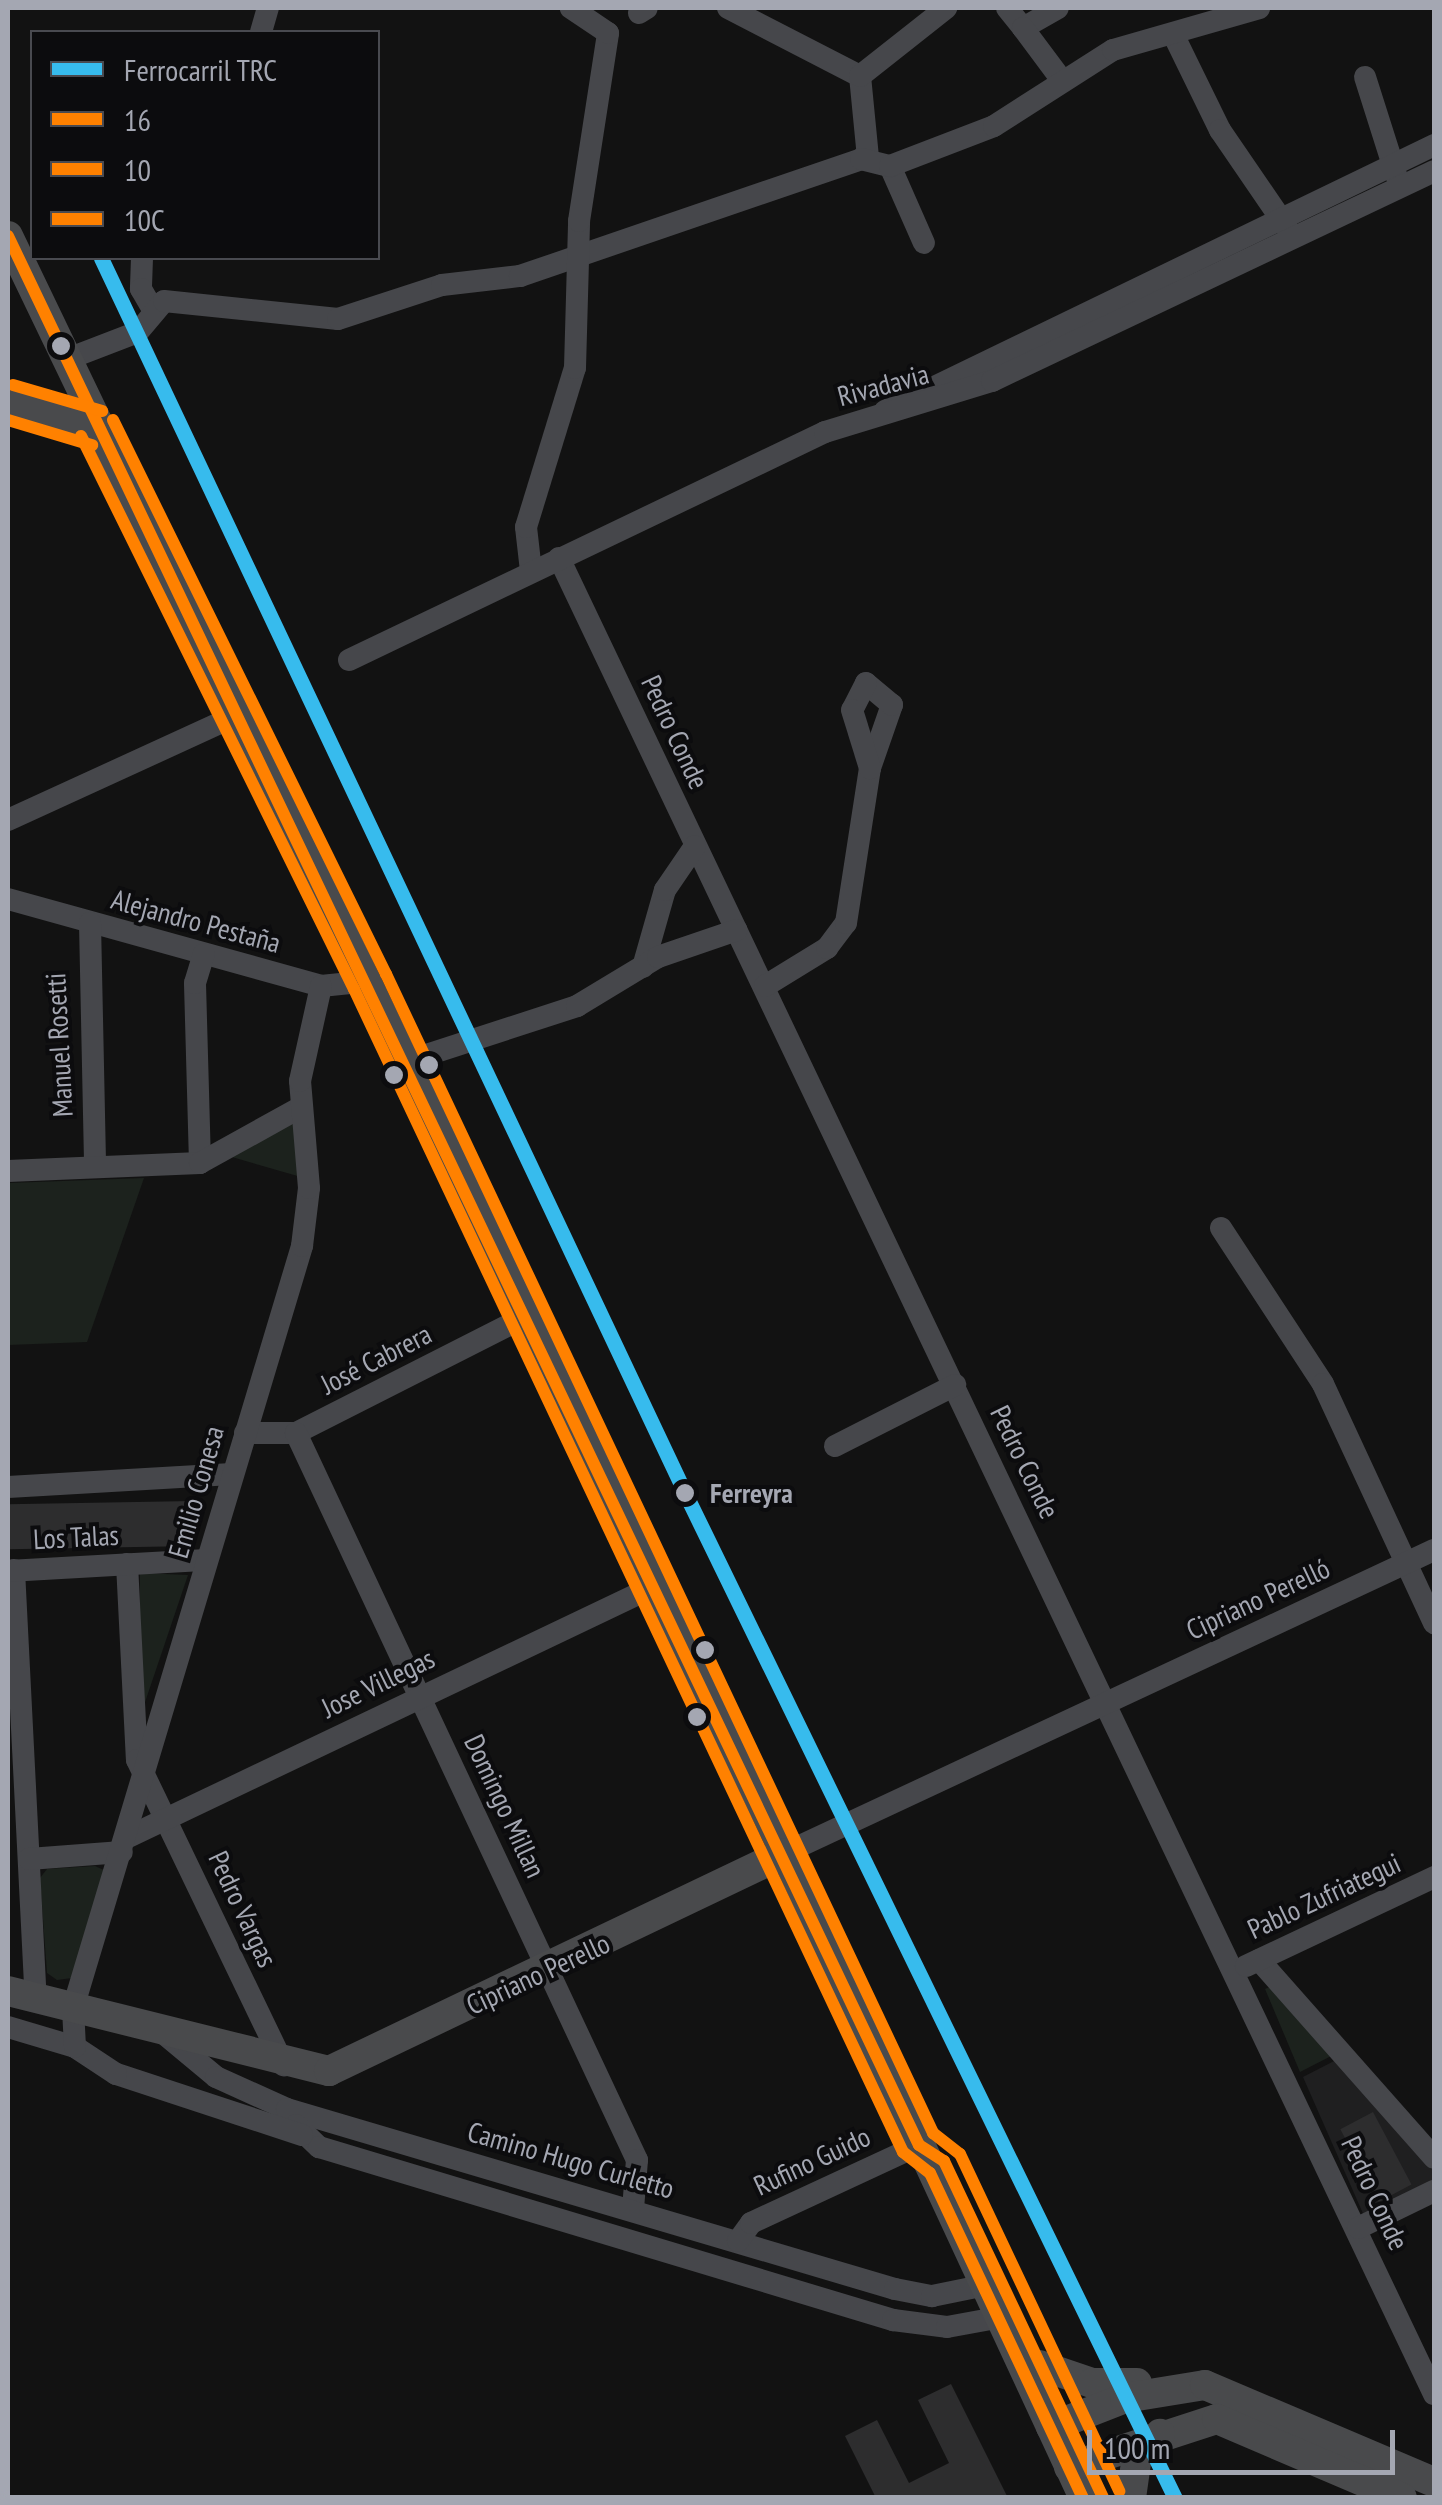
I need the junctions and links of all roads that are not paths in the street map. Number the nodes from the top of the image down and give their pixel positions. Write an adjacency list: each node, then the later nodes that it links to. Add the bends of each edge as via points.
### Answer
1 (571, 8): 20 (street, via 608,33)
2 (728, 8): 9 (street)
3 (946, 8): 9 (street)
4 (1007, 8): 7 (street)
5 (1058, 8): 7 (street)
6 (1259, 8): 8 (street)
7 (1023, 28): 11 (street)
8 (1173, 34): 11 (street, via 1113,50); 17 (street, via 1220,130)
9 (860, 76): 13 (street)
10 (1364, 77): 14 (street)
11 (1061, 79): 13 (street, via 994,126)
12 (1434, 145): 14 (street)
13 (879, 161): 19 (street); 20 (street)
14 (1394, 163): 16 (street); 17 (street)
15 (1434, 171): 16 (street)
16 (1398, 188): 17 (street)
17 (1286, 227): 26 (street, Rivadavia, via 922,386 879,416 825,432)
18 (8, 236): 23 (main road)
19 (924, 243)
20 (577, 256): 22 (street, via 338,319 185,300); 27 (street, via 575,368 526,527)
21 (142, 260): 22 (street, via 141,288)
22 (151, 306): 23 (street, via 138,332)
23 (66, 360): 25 (main road)
24 (8, 402): 25 (main road)
25 (97, 428): 29 (main road)
26 (559, 558): 27 (street, Rivadavia); 32 (street, Pedro Conde)
27 (531, 571): 28 (street, Rivadavia)
28 (349, 660)
29 (237, 715): 31 (street); 38 (main road)
30 (870, 768): 40 (street, via 841,935)
31 (8, 820)
32 (695, 846): 35 (street, Pedro Conde); 37 (street, via 664,890)
33 (8, 899): 34 (street, Alejandro Pestaña)
34 (90, 923): 36 (street, Alejandro Pestaña); 44 (street, Manuel Rosetti)
35 (737, 930): 37 (street); 40 (street, Pedro Conde)
36 (204, 954): 39 (street, Alejandro Pestaña); 43 (street, via 195,984)
37 (643, 967): 41 (street, via 577,1006)
38 (370, 981): 39 (street, Alejandro Pestaña); 41 (main road)
39 (321, 986): 42 (street, Emilio Conesa, via 304,1045)
40 (765, 986): 48 (street, Pedro Conde)
41 (408, 1061): 47 (main road)
42 (301, 1107): 43 (street); 49 (street, Emilio Conesa, via 308,1220)
43 (200, 1163): 44 (street)
44 (95, 1165): 45 (street)
45 (8, 1170)
46 (1221, 1228): 57 (street, via 1322,1384)
47 (529, 1315): 50 (street, José Cabrera); 59 (main road)
48 (955, 1384): 51 (street); 62 (street, Pedro Conde)
49 (244, 1433): 50 (street, José Cabrera); 52 (street, Emilio Conesa)
50 (296, 1433): 61 (street, Domingo Millan)
51 (835, 1446)
52 (232, 1474): 53 (street); 55 (street, Emilio Conesa)
53 (8, 1487)
54 (1434, 1550): 57 (street, Cipriano Perelló)
55 (207, 1560): 56 (street, Los Talas); 63 (street, Emilio Conesa)
56 (127, 1564): 58 (street, Los Talas); 63 (street, via 130,1726)
57 (1406, 1564): 60 (street); 62 (street, Cipriano Perelló)
58 (11, 1571): 67 (street)
59 (657, 1585): 61 (street, Jose Villegas); 66 (main road)
60 (1434, 1624)
61 (421, 1694): 64 (street, Jose Villegas); 72 (street, Domingo Millan)
62 (1107, 1702): 66 (street, Cipriano Perelló); 71 (street, Pedro Conde)
63 (144, 1780): 64 (street, Pedro Vargas); 65 (street, Emilio Conesa)
64 (167, 1820): 65 (street, Jose Villegas); 78 (street, Pedro Vargas)
65 (124, 1845): 67 (street, Jose Villegas); 74 (street, Emilio Conesa)
66 (786, 1853): 72 (main road, Cipriano Perello); 81 (main road)
67 (29, 1859): 69 (street)
68 (1434, 1878): 71 (street, Pablo Zufriategui)
69 (32, 1929): 70 (street); 73 (street)
70 (8, 1930)
71 (1249, 1965): 82 (street); 86 (street, Pedro Conde)
72 (547, 1972): 78 (main road, Cipriano Perello, via 329,2071); 84 (street, Domingo Millan, via 637,2160)
73 (22, 1994): 74 (main road, Cipriano Perello)
74 (73, 2008): 76 (main road, Cipriano Perello); 77 (street)
75 (8, 2027): 77 (street)
76 (162, 2032): 78 (main road, Cipriano Perello); 79 (street, Camino Hugo Curletto, via 216,2078)
77 (75, 2047): 80 (street, via 142,2088)
78 (284, 2066)
79 (287, 2109): 80 (street); 84 (street, Camino Hugo Curletto)
80 (302, 2135): 89 (street)
81 (919, 2144): 88 (street, Rufino Guido, via 751,2223); 91 (main road); 93 (main road, via 944,2162)
82 (1434, 2158)
83 (1434, 2190): 86 (street)
84 (633, 2209): 85 (street, Camino Hugo Curletto)
85 (678, 2222): 87 (street, Camino Hugo Curletto); 89 (street)
86 (1358, 2228): 94 (street, Pedro Conde)
87 (715, 2234): 88 (street, Camino Hugo Curletto); 90 (street)
88 (738, 2241): 91 (street, Camino Hugo Curletto, via 914,2292)
89 (668, 2252): 90 (street)
90 (705, 2264): 92 (street, via 893,2320 947,2327)
91 (982, 2286): 92 (main road)
92 (996, 2318): 96 (main road)
93 (1039, 2365): 95 (main road, via 1092,2384); 96 (main road)
94 (1432, 2382)
95 (1180, 2385): 96 (main road); 99 (main road, via 1233,2391)
96 (1057, 2423): 98 (main road)
97 (1166, 2428): 98 (main road); 101 (main road, via 1137,2456); 102 (main road, via 1238,2424)
98 (1077, 2481): 100 (main road)
99 (1434, 2482)
100 (1103, 2498)
101 (1131, 2498)
102 (1402, 2498)

